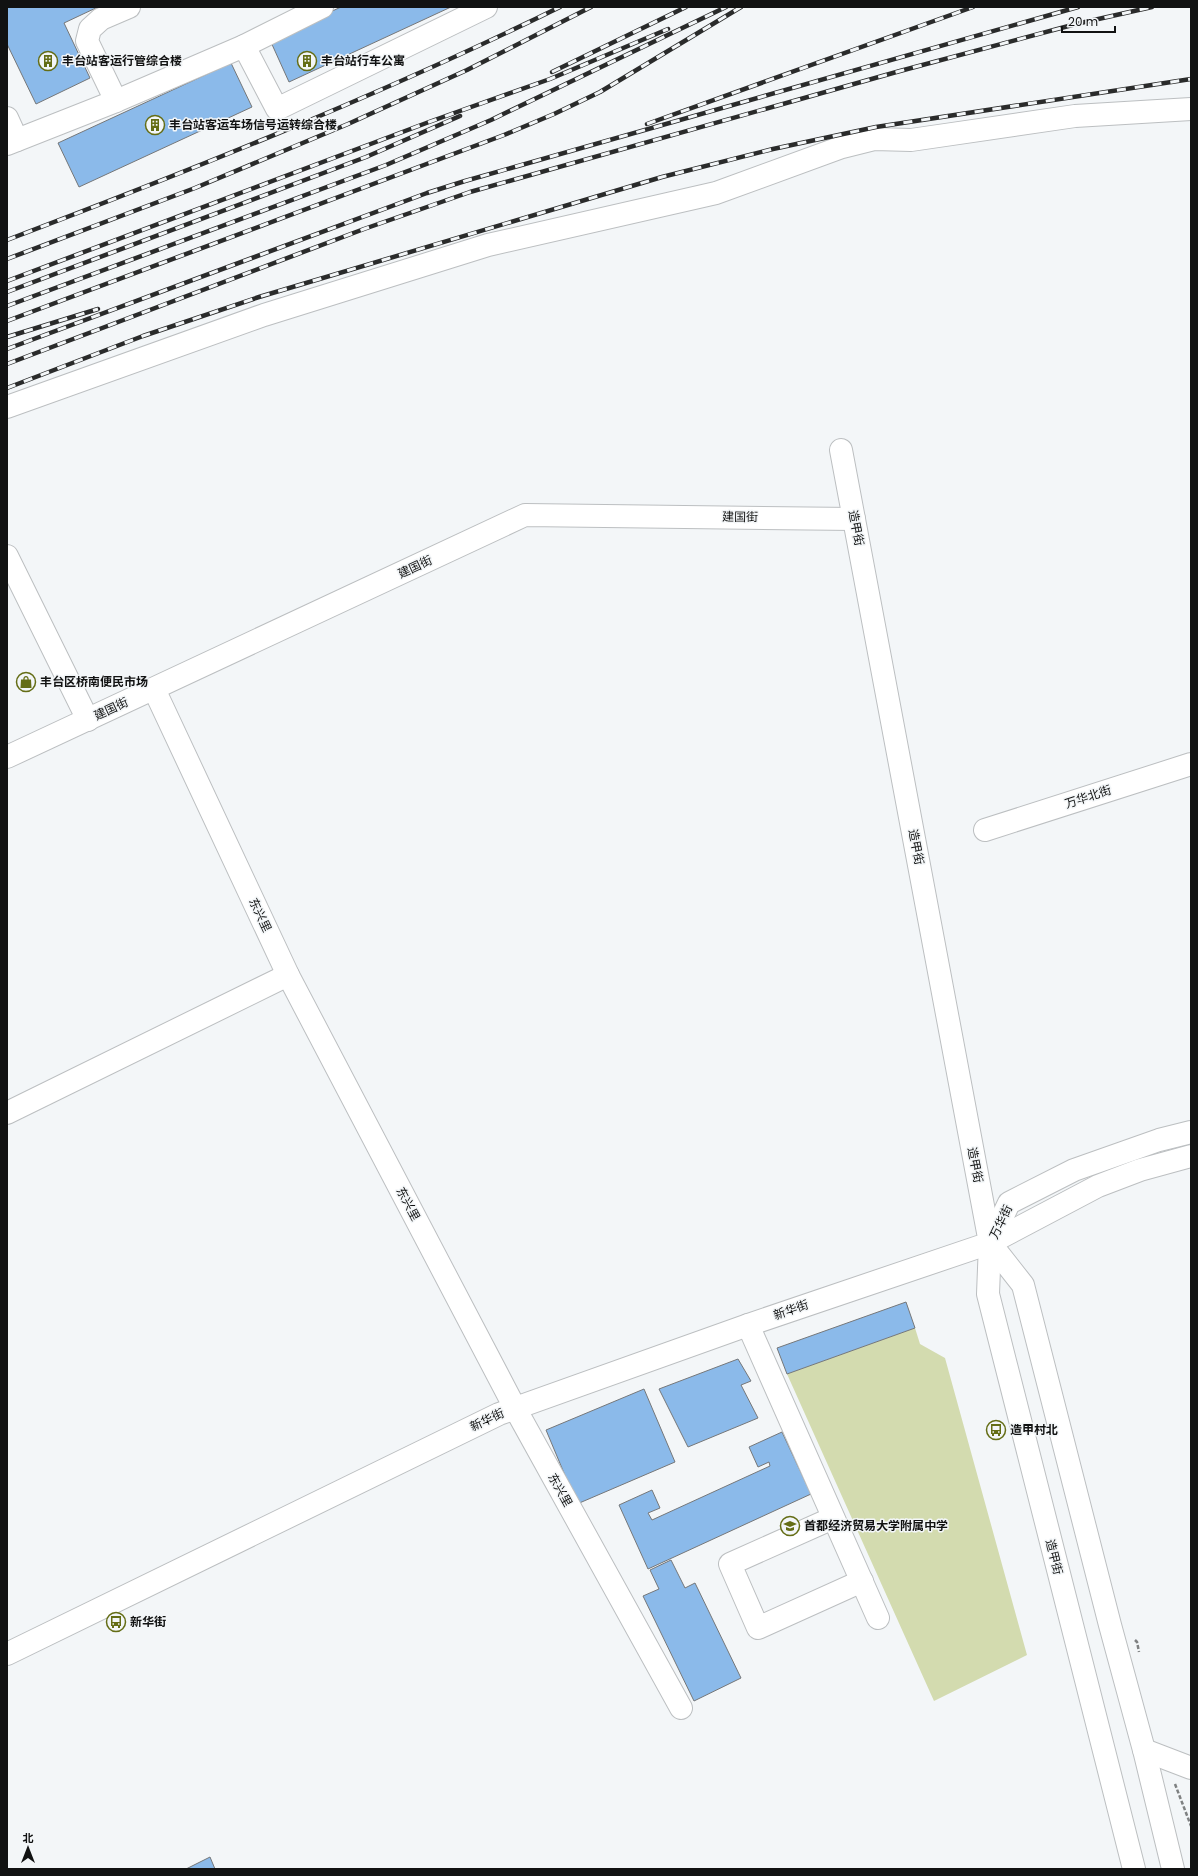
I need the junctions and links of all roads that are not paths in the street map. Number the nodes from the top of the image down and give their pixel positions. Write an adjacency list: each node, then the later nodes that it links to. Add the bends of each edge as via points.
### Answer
1 (129, 7): 5 (street, via 101,19 90,29 87,41)
2 (322, 7): 4 (street)
3 (486, 7): 4 (street, via 277,110)
4 (244, 46): 5 (street)
5 (116, 101): 8 (street)
6 (1191, 109): 9 (street, via 1075,116 911,140 874,139 716,193 480,248 264,315)
7 (7, 118): 8 (street)
8 (12, 142)
9 (7, 407)
10 (841, 450): 11 (street, 造甲街)
11 (854, 519): 13 (street, 建国街, via 525,516); 22 (street, 造甲街)
12 (7, 556): 14 (street)
13 (154, 689): 14 (street, 建国街); 18 (street, 东兴里)
14 (88, 720): 15 (street, 建国街)
15 (7, 757)
16 (1191, 764): 17 (street, 万华北街)
17 (985, 830)
18 (288, 975): 19 (street); 24 (street, 东兴里)
19 (7, 1113)
20 (1191, 1132): 22 (street, 万华街, via 1159,1140 1074,1170 1009,1203)
21 (1191, 1156): 22 (street, 万华街, via 1140,1170 1098,1186)
22 (990, 1243): 23 (street, 新华街); 30 (street, 造甲街, via 1023,1285); 32 (street, 造甲街, via 988,1294)
23 (748, 1325): 24 (street, 新华街); 25 (street)
24 (515, 1408): 28 (street, 新华街); 29 (street, 东兴里)
25 (833, 1518): 26 (street); 26 (street, via 730,1564 758,1628)
26 (862, 1581): 27 (street)
27 (878, 1618)
28 (7, 1654)
29 (681, 1708)
30 (1144, 1750): 31 (street); 33 (street, 造甲街)
31 (1191, 1768)
32 (1134, 1869)
33 (1173, 1869)

